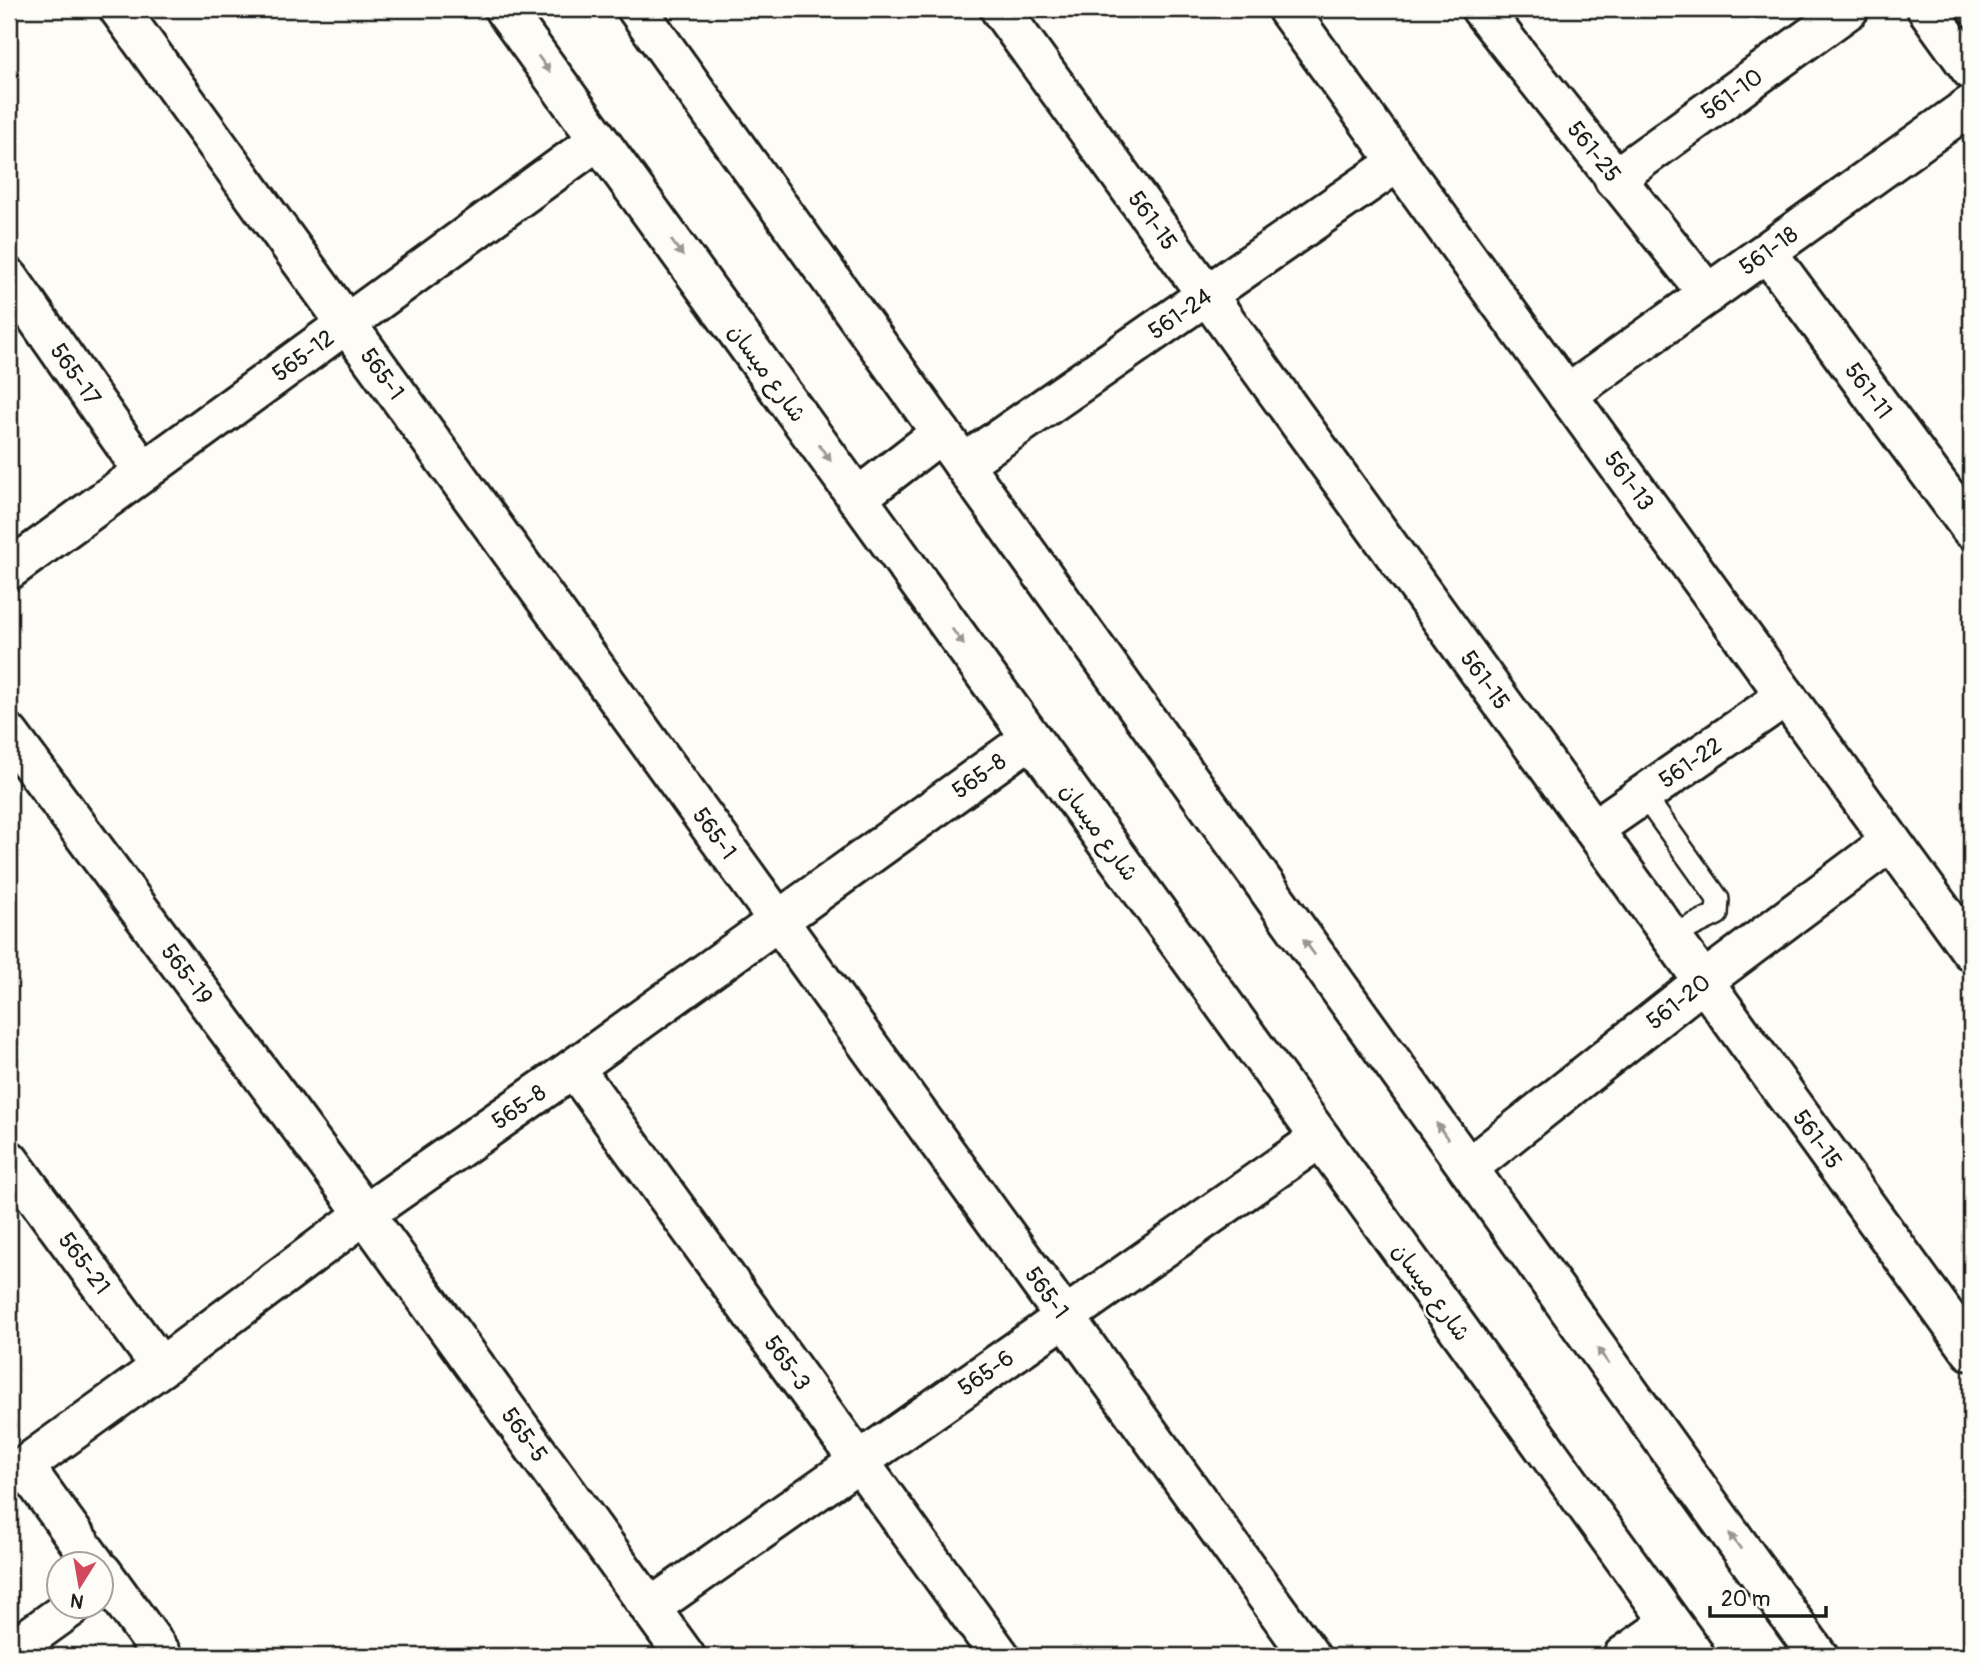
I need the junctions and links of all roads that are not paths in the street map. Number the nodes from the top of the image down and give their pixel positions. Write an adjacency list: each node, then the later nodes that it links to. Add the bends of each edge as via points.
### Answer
1 (119, 9): 19 (street, 565-1)
2 (504, 9): 12 (street, شارع ميسان, one-way to 12)
3 (637, 9): 21 (street)
4 (1000, 9): 18 (street, 561-15)
5 (1287, 9): 13 (street, 561-13)
6 (1481, 9): 14 (street, 561-25)
7 (1849, 9): 9 (street, 561-10)
8 (1927, 9): 10 (street)
9 (1809, 20): 14 (street, 561-10)
10 (1971, 70)
11 (1971, 105): 15 (street, 561-18)
12 (598, 140): 19 (street, 565-12); 24 (street, شارع ميسان, one-way to 24)
13 (1398, 162): 18 (street, 561-24); 20 (street, 561-13)
14 (1614, 179): 17 (street, 561-25)
15 (1767, 251): 17 (street, 561-18); 25 (street, 561-11)
16 (9, 278): 23 (street, 565-17)
17 (1708, 294): 20 (street, 561-18)
18 (1207, 295): 22 (street, 561-24); 31 (street, 561-15)
19 (346, 323): 23 (street, 565-12); 33 (street, 565-1)
20 (1567, 395): 27 (street, 561-13)
21 (941, 433): 22 (street); 24 (street)
22 (963, 464): 40 (street, one-way to 22)
23 (143, 471): 26 (street, 565-12)
24 (857, 498): 29 (street, شارع ميسان, one-way to 29)
25 (1971, 529)
26 (9, 570)
27 (1786, 696): 30 (street, 561-22); 32 (street, 561-13)
28 (9, 734): 41 (street, 565-19)
29 (1031, 738): 33 (street, 565-8); 38 (street, شارع ميسان)
30 (1643, 794): 31 (street, 561-22); 34 (lane, via 1718,899 1717,914)
31 (1594, 829): 34 (street, 561-15)
32 (1891, 841): 35 (street, 561-13); 36 (street, 561-20)
33 (779, 921): 37 (street, 565-8); 42 (street, 565-1)
34 (1671, 936): 36 (street, 561-15)
35 (1971, 951)
36 (1704, 981): 40 (street, 561-20); 43 (street, 561-15)
37 (574, 1069): 41 (street, 565-8); 45 (street, 565-3)
38 (1320, 1138): 42 (street, 565-6); 51 (street, شارع ميسان)
39 (9, 1160): 44 (street, 565-21)
40 (1468, 1168): 59 (street, one-way to 40)
41 (365, 1214): 44 (street, 565-8); 49 (street, 565-5)
42 (1065, 1317): 45 (street, 565-6); 56 (street, 565-1)
43 (1971, 1351)
44 (161, 1367): 46 (street, 565-8)
45 (859, 1462): 49 (street, 565-6); 55 (street, 565-3)
46 (16, 1472): 47 (street)
47 (81, 1550)
48 (116, 1594): 53 (street)
49 (650, 1608): 54 (street, 565-5)
50 (53, 1620): 52 (street)
51 (1670, 1623): 57 (street); 58 (street, شارع ميسان)
52 (9, 1652)
53 (163, 1656)
54 (685, 1656)
55 (1000, 1656)
56 (1310, 1656)
57 (1623, 1656)
58 (1695, 1656)
59 (1818, 1656)

